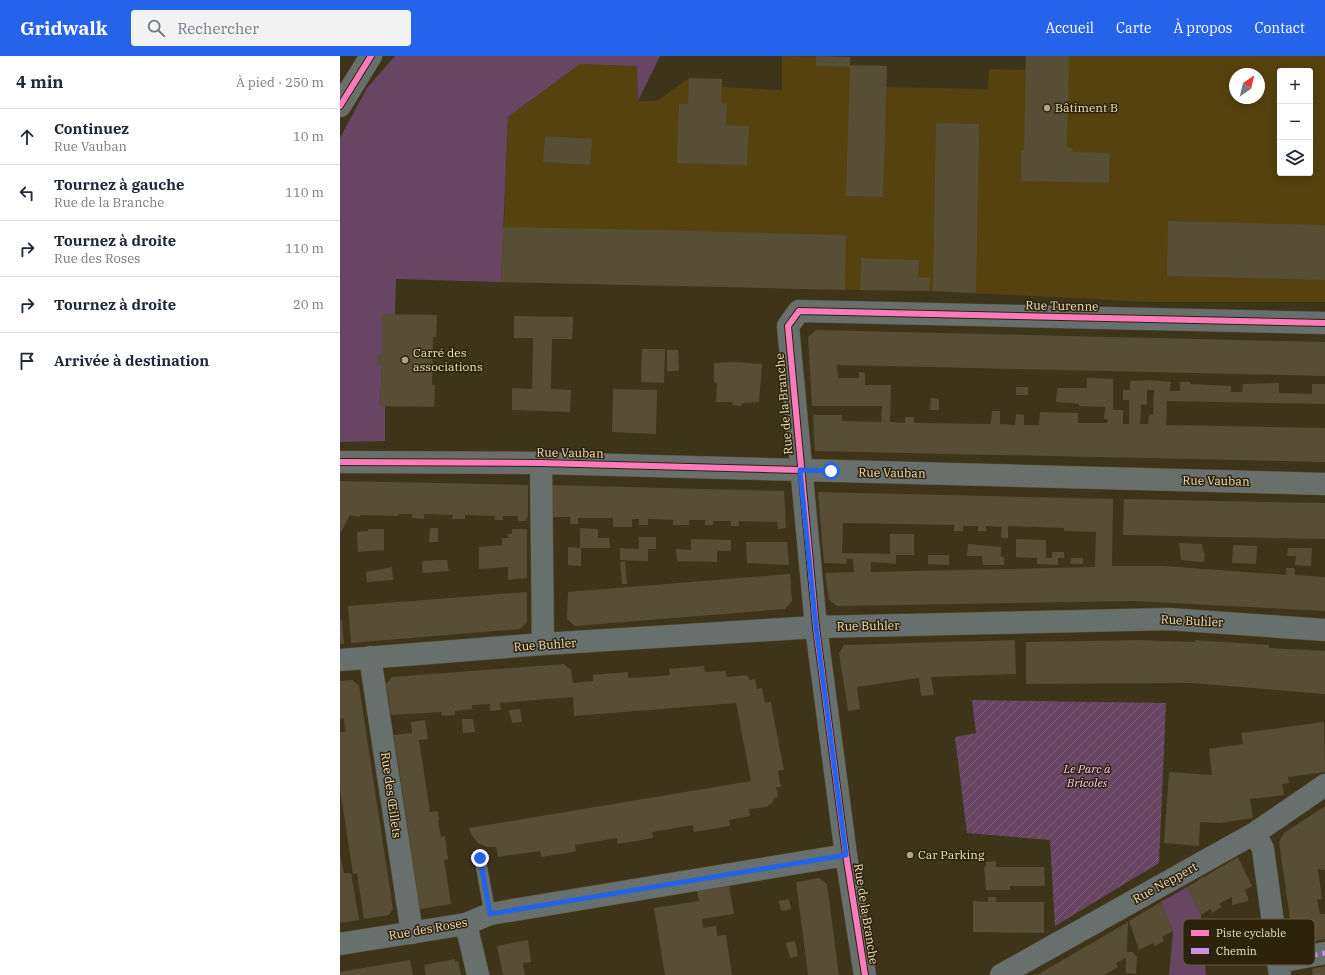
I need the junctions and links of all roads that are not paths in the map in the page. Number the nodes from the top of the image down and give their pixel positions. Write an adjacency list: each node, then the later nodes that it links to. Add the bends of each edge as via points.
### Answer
1 (371, 56): 2 (main road)
2 (340, 106)
3 (799, 311): 4 (street, Rue Turenne); 7 (street, Rue de la Branche, via 788,326)
4 (1325, 323)
5 (340, 462): 6 (main road, Rue Vauban)
6 (541, 463): 7 (main road, Rue Vauban); 11 (street)
7 (800, 470): 8 (main road, Rue Vauban); 9 (street, Rue de la Branche)
8 (1325, 484)
9 (816, 627): 10 (street, Rue Buhler, via 1170,619); 11 (street, Rue Buhler); 16 (street, Rue de la Branche)
10 (1325, 630)
11 (543, 644): 12 (street, Rue Buhler)
12 (370, 657): 13 (street, Rue Buhler); 21 (street, Rue des Œillets)
13 (340, 660)
14 (1325, 785): 15 (street, Rue Neppert)
15 (1255, 833): 19 (street, via 1263,849); 29 (street, Rue Neppert)
16 (846, 855): 18 (street, Rue des Roses); 28 (street, Rue de la Branche)
17 (480, 858): 18 (lane)
18 (490, 914): 20 (street, Rue des Roses)
19 (1272, 919)
20 (466, 924): 21 (street, Rue des Roses); 27 (street)
21 (412, 933): 22 (street, Rue des Roses)
22 (340, 944)
23 (1325, 953): 24 (street)
24 (1315, 956)
25 (1290, 965): 26 (street)
26 (1279, 969)
27 (478, 975)
28 (865, 975)
29 (1001, 975)

